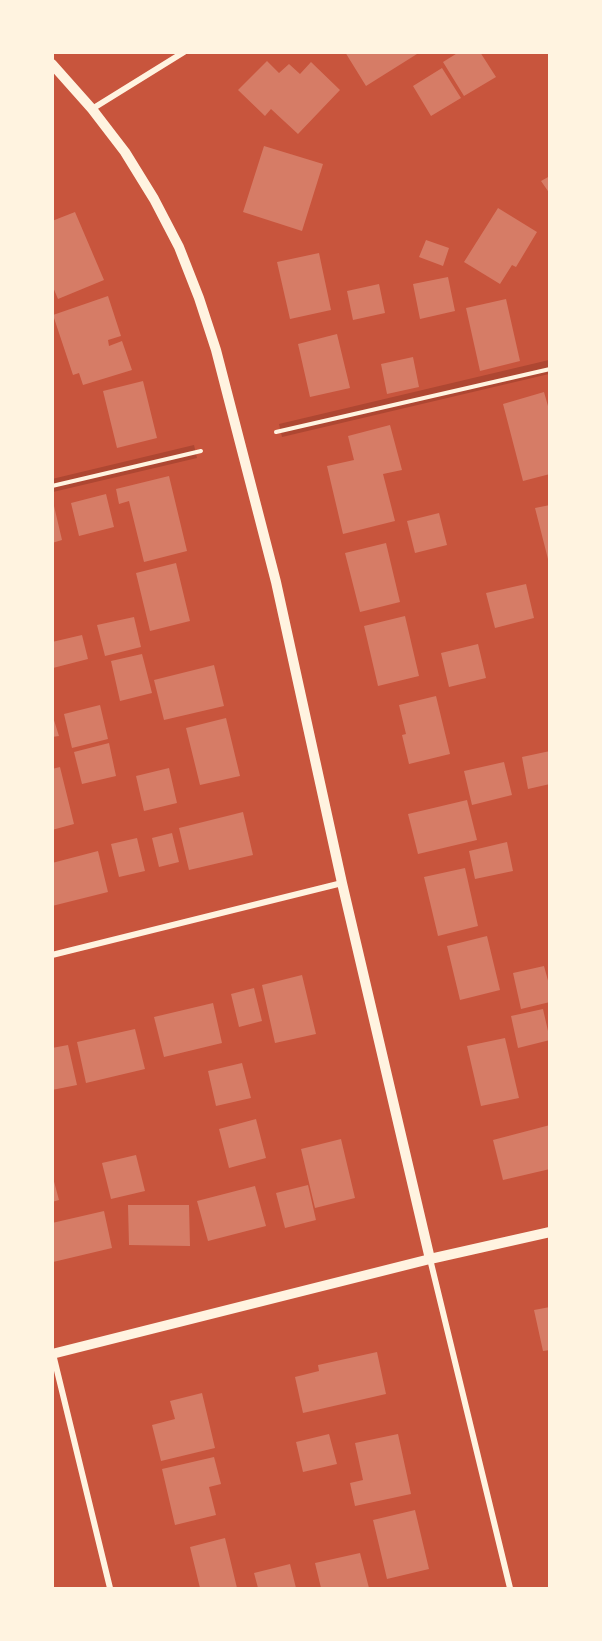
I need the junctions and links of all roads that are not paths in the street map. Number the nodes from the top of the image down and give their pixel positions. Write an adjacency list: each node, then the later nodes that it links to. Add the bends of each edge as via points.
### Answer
1 (184, 52): 3 (street)
2 (52, 64): 3 (street)
3 (93, 109): 4 (street, via 159,208 179,247 213,339 276,582)
4 (342, 883): 5 (street); 7 (street)
5 (52, 956)
6 (549, 1232): 7 (street)
7 (430, 1259): 8 (street); 10 (street)
8 (53, 1354): 9 (street)
9 (110, 1588)
10 (510, 1588)

